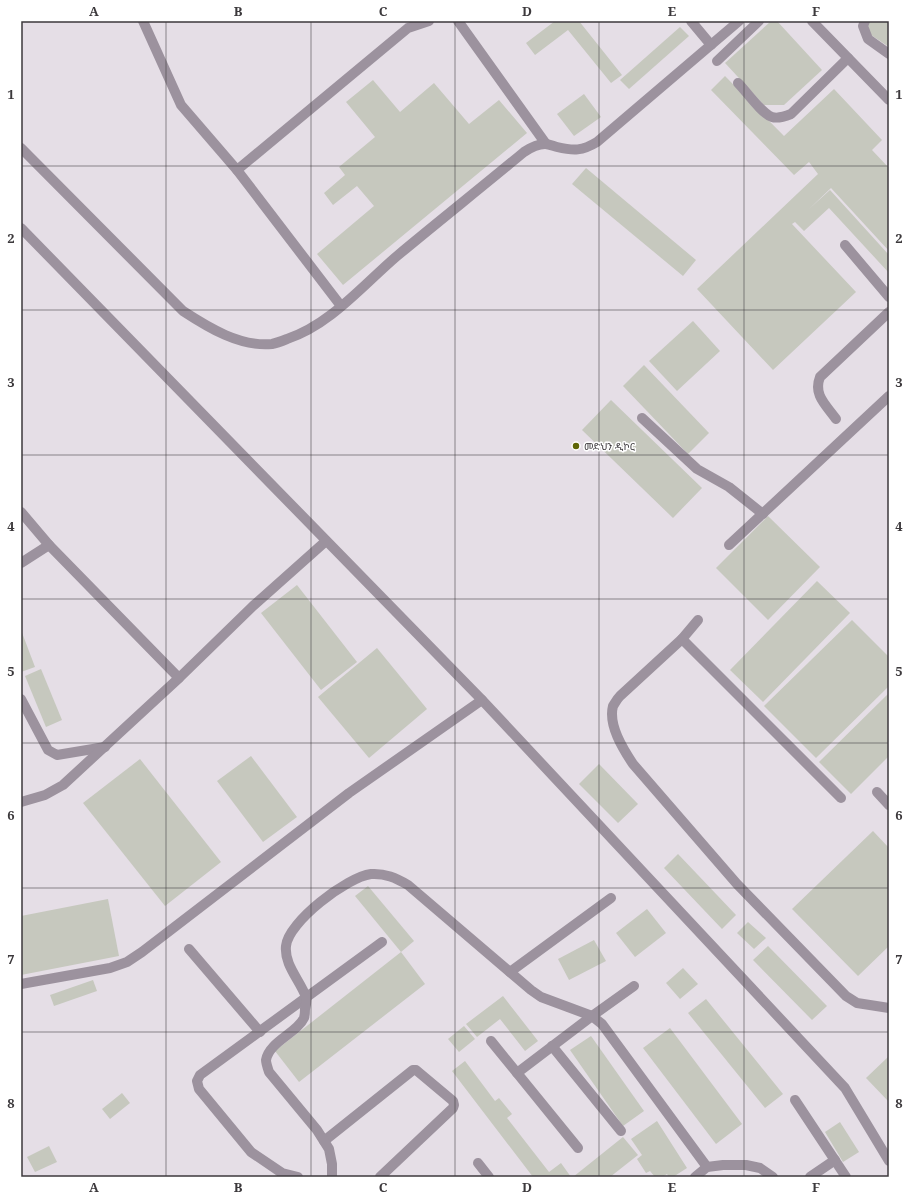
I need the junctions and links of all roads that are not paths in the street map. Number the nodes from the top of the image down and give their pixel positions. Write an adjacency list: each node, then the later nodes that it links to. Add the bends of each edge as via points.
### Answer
1 (143, 21): 17 (street, via 181,105)
2 (429, 21): 17 (street, via 408,28)
3 (458, 21): 15 (street)
4 (691, 21): 9 (street)
5 (739, 21): 9 (street)
6 (759, 21): 12 (street)
7 (812, 21): 11 (street)
8 (865, 21): 10 (street, via 863,26 868,39)
9 (711, 45): 15 (street, via 593,144 580,150)
10 (889, 54)
11 (848, 58): 13 (street, via 791,114 782,117 772,117 761,109); 14 (street)
12 (717, 61)
13 (738, 83)
14 (889, 100)
15 (546, 144): 21 (street, via 524,152)
16 (21, 148): 21 (street, via 183,310 227,336 251,344 273,344 295,337 322,322)
17 (237, 170): 21 (street)
18 (21, 228): 28 (street)
19 (845, 245): 20 (street)
20 (889, 297)
21 (341, 306)
22 (889, 312): 25 (street, via 820,377 817,385 818,394)
23 (889, 396): 27 (street)
24 (642, 418): 27 (street, via 697,469 729,487)
25 (836, 419)
26 (21, 512): 29 (street)
27 (763, 514): 30 (street)
28 (326, 540): 34 (street); 36 (street)
29 (49, 545): 31 (street); 34 (street)
30 (729, 545)
31 (21, 563)
32 (698, 620): 33 (street)
33 (682, 639): 39 (street); 49 (street, via 620,696 614,705 612,714 615,730 622,747 633,764 737,884 846,996 857,1003)
34 (179, 678): 37 (street)
35 (21, 699): 37 (street, via 48,750 58,755)
36 (482, 700): 46 (street, via 349,793 127,962 110,968); 60 (street, via 845,1088)
37 (105, 747): 40 (street, via 63,784 45,795)
38 (877, 792): 41 (street)
39 (841, 798)
40 (21, 802)
41 (889, 805)
42 (611, 898): 45 (street)
43 (382, 942): 48 (street)
44 (189, 949): 51 (street)
45 (510, 972): 48 (street, via 408,885 382,874 368,874 320,901 288,936 286,958); 50 (street, via 541,997)
46 (21, 984)
47 (634, 986): 50 (street)
48 (306, 998): 51 (street); 57 (street, via 305,1017 271,1051 266,1061 269,1072)
49 (889, 1008)
50 (592, 1016): 53 (street); 62 (street, via 602,1024)
51 (260, 1032): 64 (street, via 200,1075 197,1081 199,1089 251,1152 282,1173)
52 (491, 1041): 54 (street)
53 (552, 1046): 54 (street); 56 (street)
54 (517, 1073): 58 (street)
55 (795, 1100): 59 (street)
56 (621, 1131)
57 (324, 1141): 65 (street, via 329,1149); 66 (street, via 416,1070 454,1100 453,1108)
58 (578, 1148)
59 (835, 1160): 69 (street); 70 (street)
60 (889, 1161)
61 (478, 1163): 67 (street)
62 (707, 1167): 63 (street); 68 (street, via 746,1165 760,1168)
63 (698, 1176)
64 (298, 1177)
65 (332, 1177)
66 (380, 1177)
67 (489, 1177)
68 (773, 1177)
69 (810, 1177)
70 (846, 1177)

